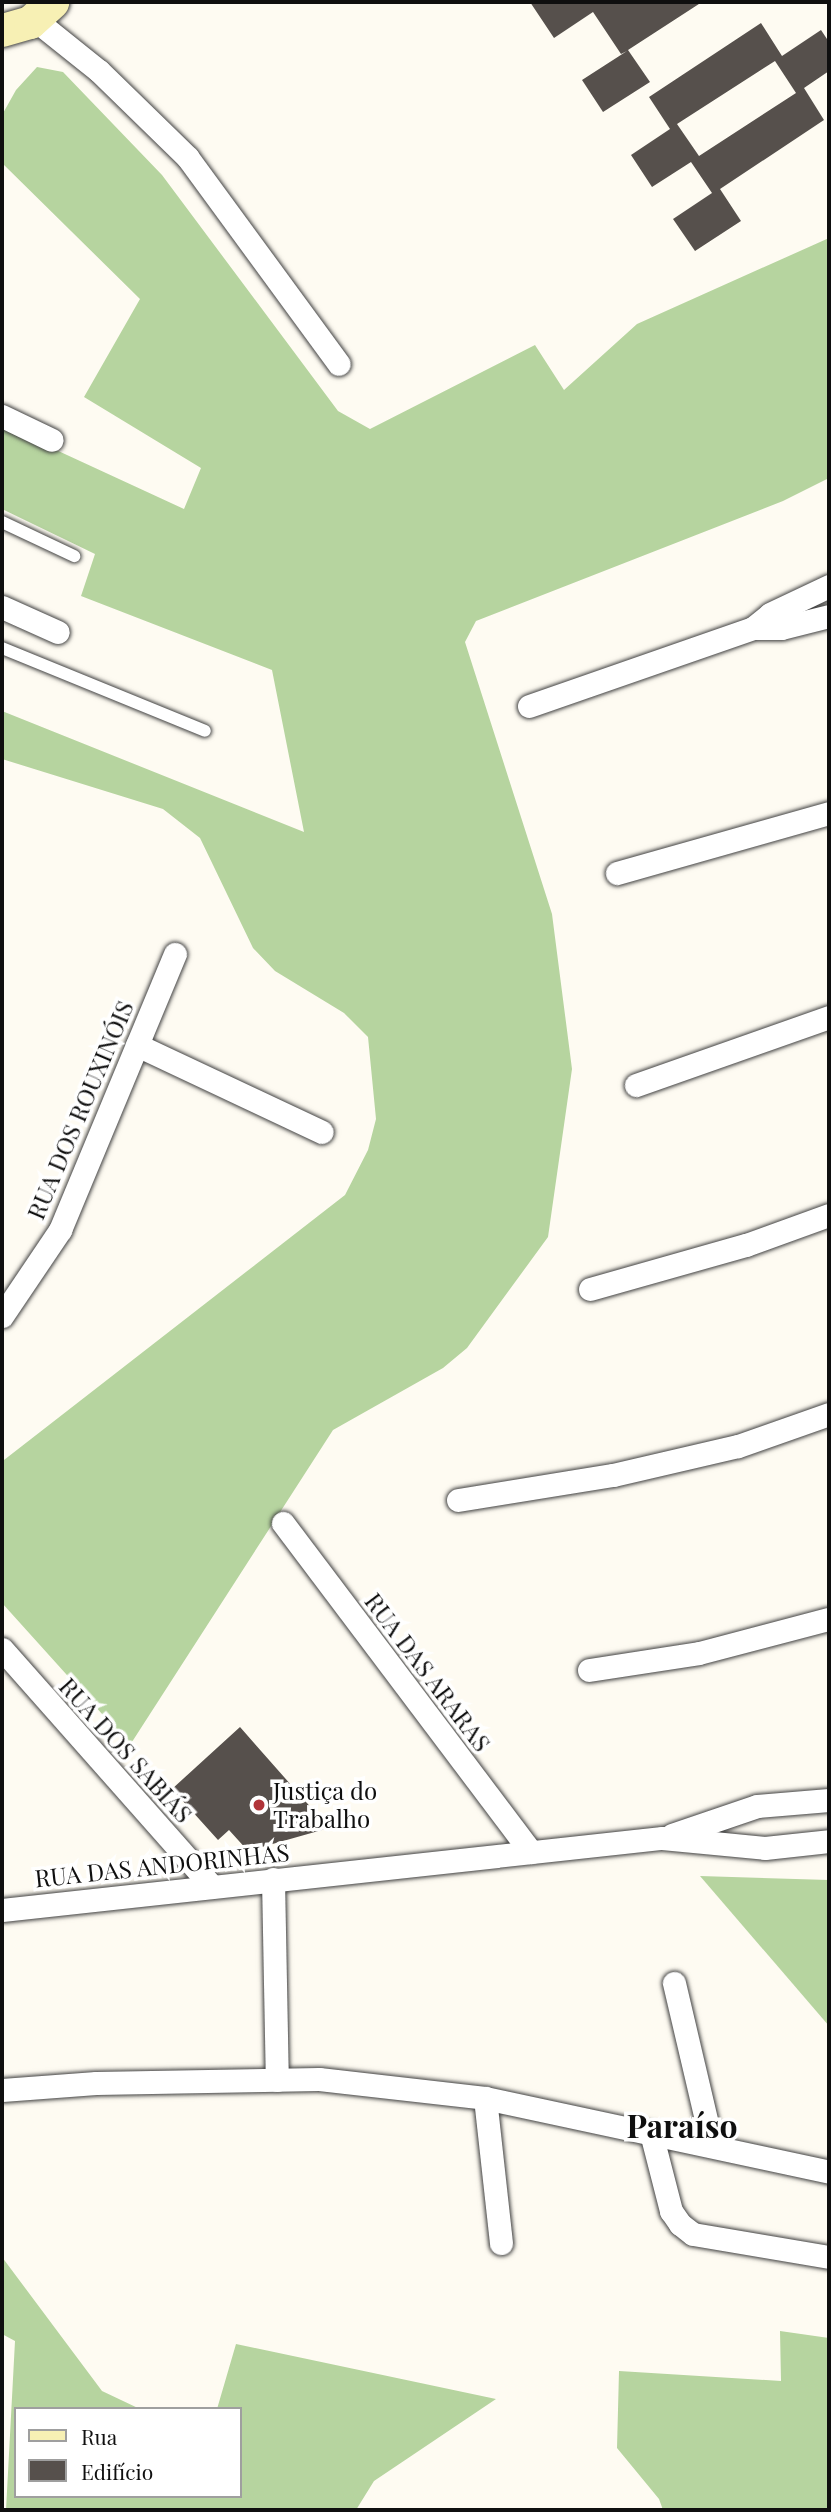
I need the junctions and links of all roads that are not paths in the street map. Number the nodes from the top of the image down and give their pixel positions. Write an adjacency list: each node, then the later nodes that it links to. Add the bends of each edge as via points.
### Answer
1 (20, 25): 2 (street, via 99,71 188,158)
2 (339, 364)
3 (2, 415): 4 (street)
4 (52, 440)
5 (2, 522): 6 (lane)
6 (74, 556)
7 (829, 586): 10 (street, via 769,614)
8 (2, 607): 11 (street)
9 (829, 616): 10 (street, via 780,628)
10 (753, 628): 13 (street)
11 (58, 632)
12 (2, 648): 14 (lane)
13 (529, 706)
14 (205, 731)
15 (829, 813): 16 (street)
16 (617, 873)
17 (175, 954): 19 (street, RUA DOS ROUXINÓIS)
18 (829, 1017): 20 (street)
19 (137, 1045): 21 (street); 24 (street, RUA DOS ROUXINÓIS, via 60,1230)
20 (636, 1084)
21 (322, 1132)
22 (829, 1215): 23 (street, via 746,1245)
23 (590, 1289)
24 (2, 1317)
25 (829, 1413): 26 (street, via 738,1446 613,1475)
26 (458, 1500)
27 (284, 1524): 34 (street, RUA DAS ARARAS)
28 (829, 1619): 30 (street, via 699,1653)
29 (2, 1649): 36 (street, RUA DOS SABIÁS)
30 (589, 1670)
31 (829, 1800): 32 (street, via 757,1806)
32 (663, 1838): 33 (street, via 765,1848); 34 (street, RUA DAS ANDORINHAS)
33 (829, 1841)
34 (531, 1852): 35 (street, RUA DAS ANDORINHAS)
35 (273, 1879): 36 (street, RUA DAS ANDORINHAS); 39 (street)
36 (212, 1886): 37 (street, RUA DAS ANDORINHAS)
37 (2, 1910)
38 (674, 1983): 43 (street)
39 (277, 2080): 40 (street, via 96,2083); 41 (street, via 318,2079)
40 (2, 2090)
41 (485, 2098): 42 (street); 45 (street)
42 (651, 2133): 43 (street); 46 (street, via 670,2211 693,2234)
43 (712, 2145): 44 (street)
44 (829, 2172)
45 (501, 2243)
46 (829, 2257)

